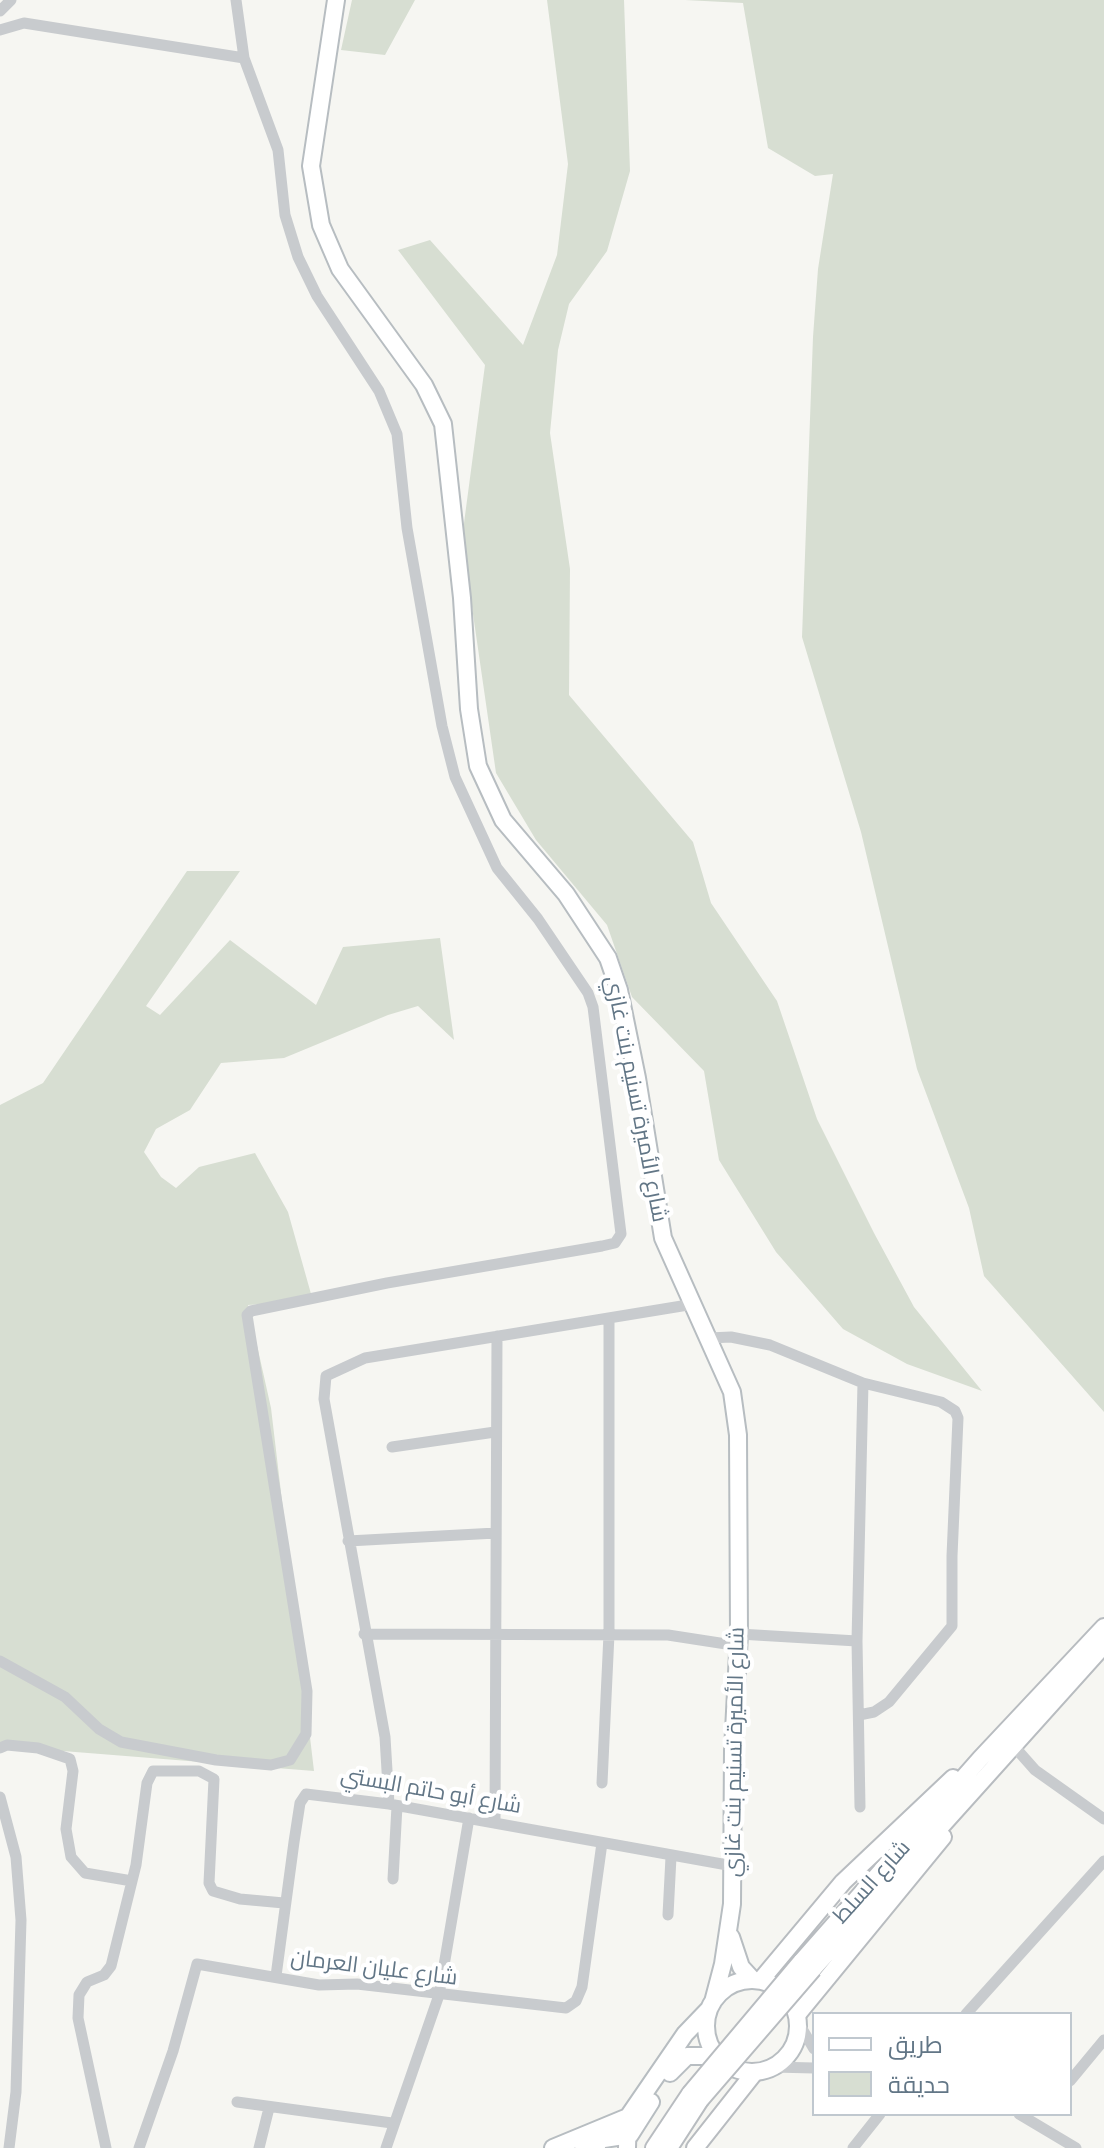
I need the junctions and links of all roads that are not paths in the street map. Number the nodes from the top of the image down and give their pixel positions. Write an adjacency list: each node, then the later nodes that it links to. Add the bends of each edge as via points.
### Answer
1 (11, 0): 4 (street)
2 (236, 0): 6 (street)
3 (336, 0): 7 (main road, شارع الأميرة تسنيم بنت غازي, via 313,142 312,176 321,225 340,269 424,385 443,424 478,766 503,820 566,894 608,958 637,1078 659,1221)
4 (0, 11)
5 (0, 30): 6 (street, via 24,23)
6 (244, 58): 23 (street, via 278,150 285,215 298,257 379,391 397,434 407,528 455,777 497,868 538,919 593,1007 621,1234 615,1243 602,1246 387,1283 247,1315 307,1691 306,1734 290,1760 271,1765 216,1760 121,1742 65,1697)
7 (694, 1304): 8 (street); 10 (main road, شارع الأميرة تسنيم بنت غازي)
8 (609, 1319): 9 (street); 19 (street)
9 (497, 1336): 12 (street); 15 (street, via 365,1358 326,1376 324,1399)
10 (709, 1338): 11 (street, via 770,1345); 20 (main road, شارع الأميرة تسنيم بنت غازي, via 732,1392 738,1435)
11 (863, 1383): 21 (street); 24 (street, via 941,1402 955,1411 960,1430 952,1626 889,1702)
12 (495, 1432): 13 (street); 14 (street)
13 (392, 1447)
14 (496, 1533): 15 (street); 17 (street)
15 (348, 1541): 18 (street)
16 (1104, 1627): 27 (main road, شارع السلط)
17 (494, 1632): 18 (street); 19 (street); 35 (street)
18 (364, 1634): 31 (street)
19 (609, 1634): 20 (street); 29 (street)
20 (739, 1640): 21 (street); 39 (main road, شارع الأميرة تسنيم بنت غازي)
21 (857, 1641): 24 (street)
22 (1104, 1645): 25 (main road, شارع السلط)
23 (0, 1661)
24 (859, 1715): 32 (street)
25 (1012, 1744): 28 (main road, شارع السلط); 34 (street, via 1035,1770)
26 (0, 1748): 41 (street, via 38,1748 70,1759 66,1829 71,1857 85,1873)
27 (980, 1759): 45 (main road, شارع السلط); 47 (main road, via 881,1843)
28 (982, 1780): 45 (main road, شارع السلط); 51 (main road, via 962,1814)
29 (602, 1783)
30 (0, 1797): 69 (street, via 16,1857 21,1920)
31 (393, 1805): 33 (street, شارع أبو حاتم البستي); 40 (street); 42 (street, شارع أبو حاتم البستي, via 318,1793 304,1796)
32 (860, 1807)
33 (469, 1818): 35 (street, شارع أبو حاتم البستي); 48 (street)
34 (1104, 1819)
35 (495, 1823): 36 (street, شارع أبو حاتم البستي)
36 (602, 1843): 37 (street, شارع أبو حاتم البستي); 48 (street, شارع عليان العرمان, via 582,1987 572,2005 554,2008)
37 (671, 1857): 39 (street, شارع أبو حاتم البستي); 43 (street)
38 (1104, 1861): 50 (street)
39 (733, 1866): 44 (main road, شارع الأميرة تسنيم بنت غازي)
40 (393, 1879)
41 (132, 1881): 42 (street, via 150,1776 159,1769 199,1771 216,1784 209,1883 213,1891); 70 (street, via 111,1966 83,1986 78,2005)
42 (284, 1903): 46 (street, شارع أبو حاتم البستي)
43 (668, 1915)
44 (728, 1928): 47 (main road, شارع الأميرة تسنيم بنت غازي, via 736,1956); 49 (main road, شارع الأميرة تسنيم بنت غازي)
45 (807, 1966): 59 (main road, شارع السلط, bridge)
46 (276, 1976): 48 (street, شارع عليان العرمان); 71 (street, شارع عليان العرمان, via 197,1964)
47 (757, 1980): 49 (main road, via 733,1984); 51 (main road, via 784,1992)
48 (439, 1995): 65 (street)
49 (711, 2005): 54 (main road, via 706,2033); 63 (main road)
50 (968, 2012)
51 (798, 2018): 53 (street); 55 (main road, via 789,2053)
52 (1104, 2040): 58 (street)
53 (812, 2045)
54 (716, 2056): 57 (main road, via 727,2065); 66 (main road, via 702,2053 680,2059)
55 (773, 2067): 56 (street); 57 (main road)
56 (812, 2068)
57 (755, 2072): 77 (main road)
58 (1072, 2079)
59 (695, 2097): 75 (main road, شارع السلط); 76 (main road, شارع السلط)
60 (237, 2102): 61 (street)
61 (269, 2108): 65 (street); 72 (street)
62 (876, 2116): 68 (street)
63 (628, 2117): 66 (main road); 67 (main road)
64 (1038, 2119): 78 (street)
65 (392, 2123): 73 (street)
66 (628, 2142): 67 (main road)
67 (584, 2144): 74 (main road)
68 (858, 2146)
69 (9, 2148)
70 (106, 2148)
71 (139, 2148)
72 (259, 2148)
73 (386, 2148)
74 (553, 2148)
75 (654, 2148)
76 (669, 2148)
77 (695, 2148)
78 (1076, 2148)

